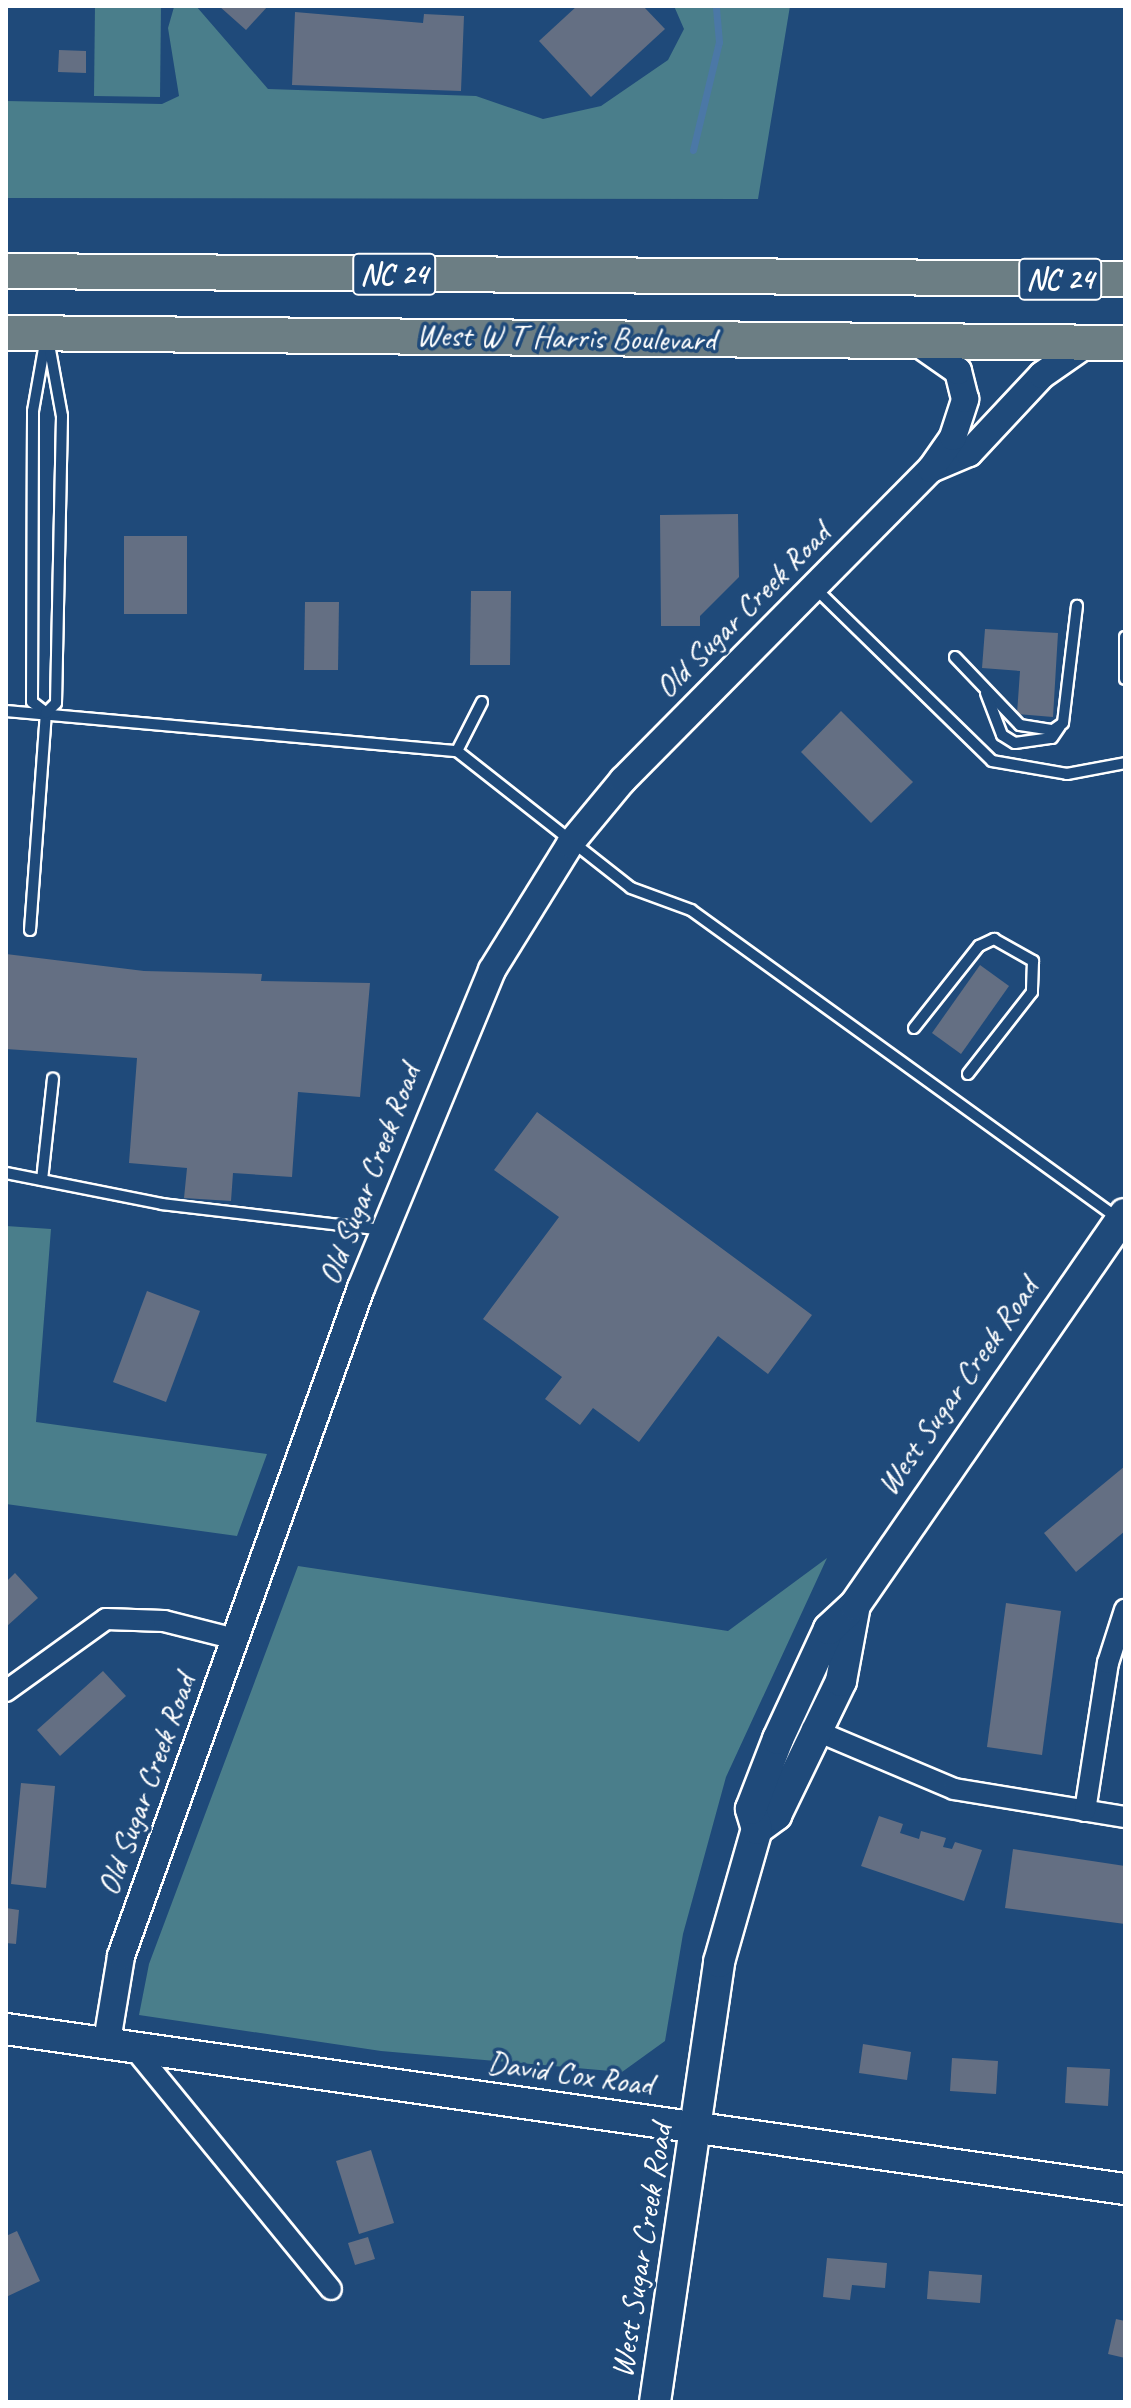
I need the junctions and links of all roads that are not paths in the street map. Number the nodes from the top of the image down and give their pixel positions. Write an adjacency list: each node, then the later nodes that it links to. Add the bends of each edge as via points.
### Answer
1 (6, 271): 2 (main road, West W T Harris Boulevard / NC 24)
2 (1125, 279)
3 (6, 333): 4 (main road, West W T Harris Boulevard / NC 24)
4 (47, 333): 5 (main road, West W T Harris Boulevard / NC 24); 17 (lane, via 62,416 56,703); 17 (lane, via 33,411 32,659 32,702)
5 (915, 341): 6 (main road, West W T Harris Boulevard / NC 24); 8 (street, Old Sugar Creek Road, via 952,364 965,399 963,417)
6 (1088, 342): 7 (main road, West W T Harris Boulevard / NC 24); 8 (street, Old Sugar Creek Road, via 1042,375 969,453)
7 (1125, 343)
8 (931, 469): 9 (street, Old Sugar Creek Road)
9 (814, 587): 20 (lane, via 992,761 1067,774); 21 (street, Old Sugar Creek Road)
10 (1077, 606): 18 (lane)
11 (1125, 637): 13 (lane)
12 (955, 657): 14 (lane)
13 (1125, 679)
14 (985, 691): 18 (lane, via 1020,725); 18 (lane, via 990,714 1015,743 1052,738)
15 (482, 702): 19 (lane)
16 (6, 711): 17 (lane)
17 (46, 713): 19 (lane); 22 (lane)
18 (1061, 725)
19 (457, 751): 21 (lane)
20 (1125, 763)
21 (570, 844): 28 (lane, via 631,888 691,910); 29 (street, Old Sugar Creek Road, via 492,970)
22 (30, 930)
23 (914, 1028): 24 (lane, via 979,946 994,939 1033,961 1032,992)
24 (968, 1074)
25 (53, 1079): 27 (lane)
26 (6, 1173): 27 (lane)
27 (42, 1180): 29 (lane, via 162,1204)
28 (1124, 1219): 30 (main road, West Sugar Creek Road)
29 (384, 1231): 32 (street, Old Sugar Creek Road)
30 (855, 1605): 34 (main road, West Sugar Creek Road, via 841,1681); 37 (main road, West Sugar Creek Road, via 829,1629 778,1739 751,1809)
31 (1125, 1610): 35 (street, via 1108,1663)
32 (235, 1639): 33 (street, via 164,1621 106,1619); 39 (street, Old Sugar Creek Road, via 121,1956)
33 (6, 1691)
34 (812, 1729): 35 (street, via 954,1789); 37 (main road, West Sugar Creek Road, via 776,1815)
35 (1085, 1811): 36 (street)
36 (1125, 1817)
37 (757, 1829): 40 (main road, West Sugar Creek Road, via 719,1962)
38 (6, 2029): 39 (main road, David Cox Road)
39 (120, 2044): 40 (main road, David Cox Road); 42 (street)
40 (699, 2129): 41 (main road, David Cox Road); 43 (main road, West Sugar Creek Road)
41 (1125, 2189)
42 (331, 2289)
43 (655, 2402)

